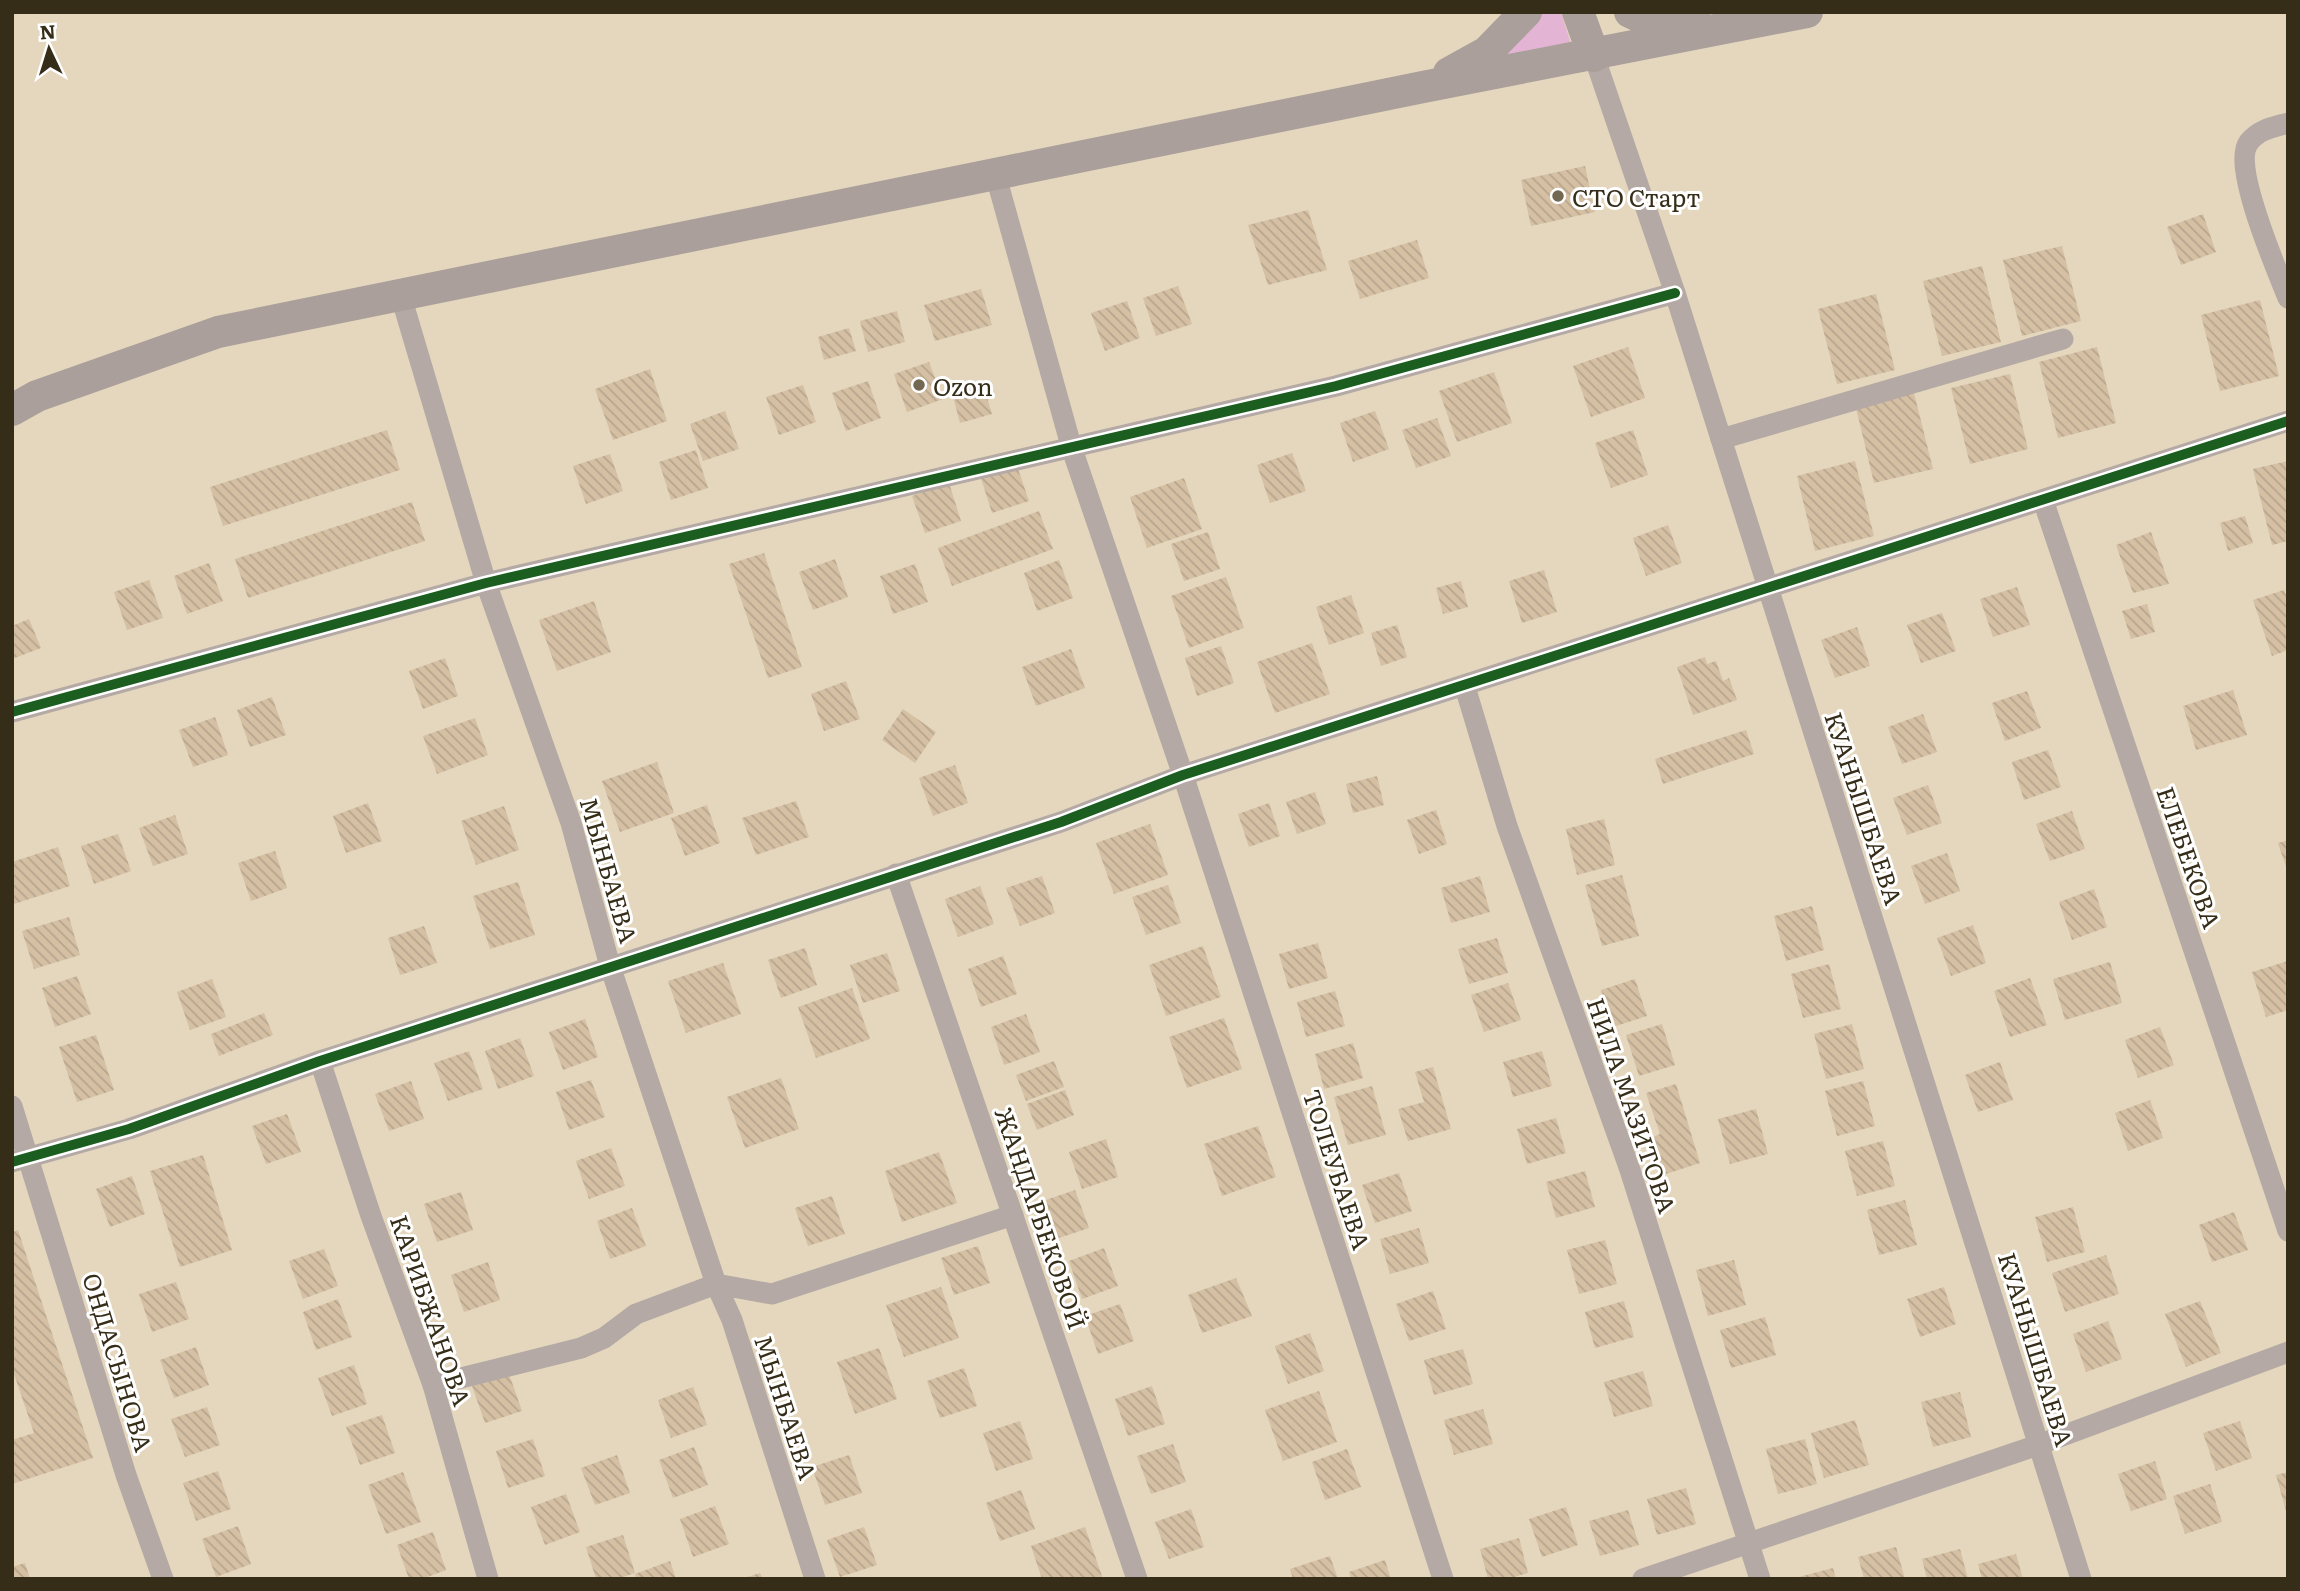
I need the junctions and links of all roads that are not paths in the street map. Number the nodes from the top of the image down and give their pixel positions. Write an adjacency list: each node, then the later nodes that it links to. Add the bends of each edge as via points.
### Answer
1 (1526, 12): 7 (main road, via 1487,52)
2 (1578, 12): 6 (main road)
3 (1630, 12): 5 (main road, via 1649,21)
4 (1807, 12): 5 (main road)
5 (1731, 29): 6 (main road)
6 (1594, 56): 7 (main road); 11 (street, КУАНЫШБАЕВА)
7 (1423, 87): 9 (main road)
8 (2288, 123): 12 (street, via 2260,131 2247,144 2245,158 2248,187)
9 (995, 173): 10 (main road); 17 (street, ТОЛЕУБАЕВА)
10 (400, 293): 14 (main road, via 218,332 37,396); 19 (street, МЫНБАЕВА)
11 (1675, 293): 16 (street, КУАНЫШБАЕВА); 17 (street, via 1336,386)
12 (2288, 298)
13 (2063, 339): 16 (street)
14 (12, 410)
15 (2288, 421): 18 (street)
16 (1721, 439): 20 (street, КУАНЫШБАЕВА)
17 (1072, 449): 19 (street); 23 (street, ТОЛЕУБАЕВА)
18 (2043, 500): 20 (street); 30 (street, ЕЛЕБЕКОВА)
19 (486, 583): 22 (street); 25 (street, МЫНБАЕВА, via 571,823)
20 (1767, 588): 21 (street); 34 (street, КУАНЫШБАЕВА)
21 (1465, 687): 23 (street); 35 (street, НИЛА МАЗИТОВА, via 1507,826 1630,1170)
22 (12, 712)
23 (1183, 775): 24 (street, via 1061,822); 40 (street, ТОЛЕУБАЕВА)
24 (896, 874): 25 (street); 29 (street, ЖАНДАРБЕКОВОЙ)
25 (610, 966): 26 (street); 31 (street, МЫНБАЕВА)
26 (320, 1061): 28 (street, via 129,1129); 33 (street, КАРИБЖАНОВА)
27 (12, 1106): 28 (street, ОНДАСЫНОВА)
28 (20, 1161): 36 (street, ОНДАСЫНОВА)
29 (1013, 1215): 31 (street, via 772,1294); 39 (street, ЖАНДАРБЕКОВОЙ)
30 (2288, 1231)
31 (716, 1284): 33 (street, via 636,1314 604,1338 581,1348); 38 (street, МЫНБАЕВА, via 732,1320)
32 (2288, 1352): 34 (street)
33 (433, 1385): 37 (street, КАРИБЖАНОВА)
34 (2038, 1445): 35 (street); 43 (street, КУАНЫШБАЕВА)
35 (1748, 1542): 41 (street); 42 (street, НИЛА МАЗИТОВА)
36 (163, 1579)
37 (488, 1579)
38 (815, 1579)
39 (1137, 1579)
40 (1443, 1579)
41 (1643, 1579)
42 (1760, 1579)
43 (2081, 1579)

